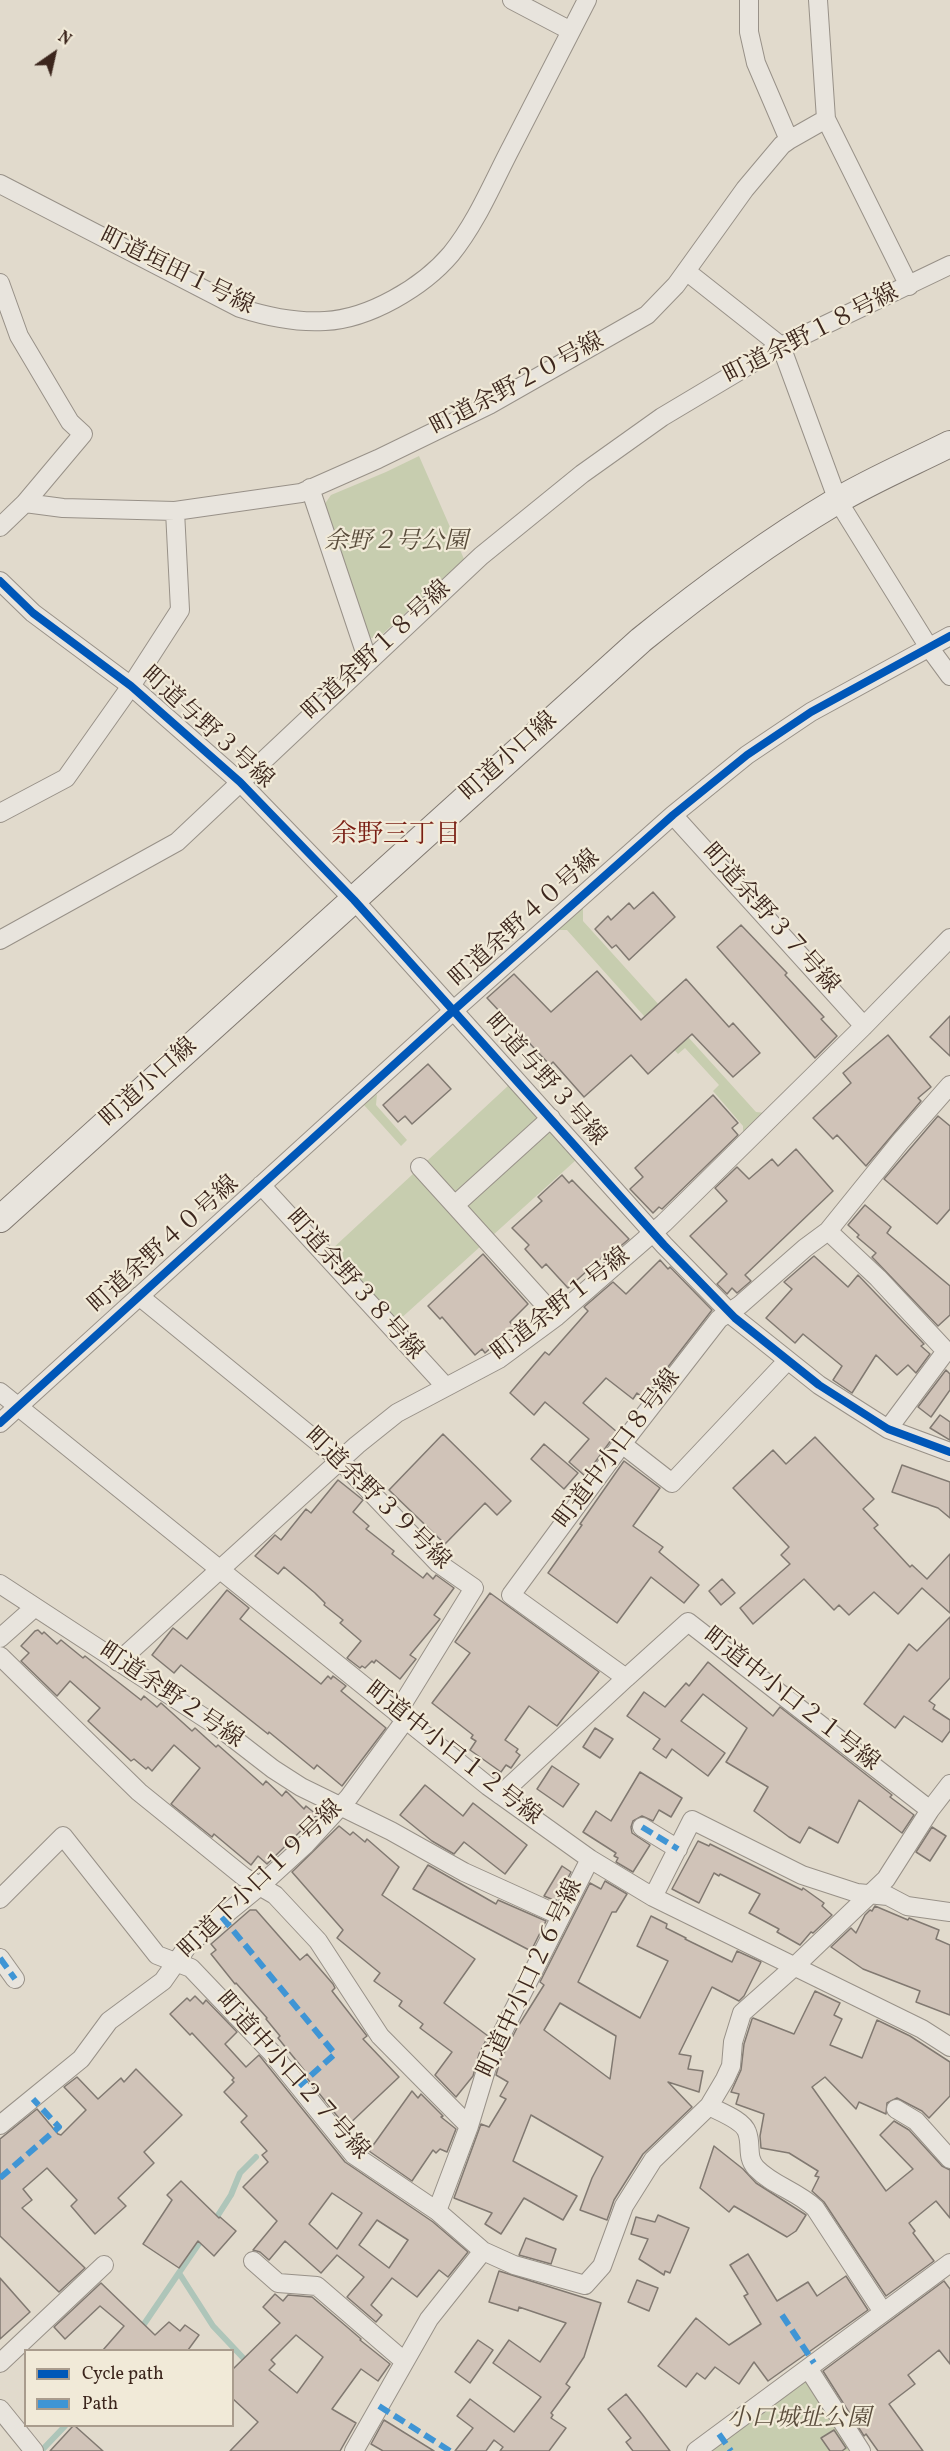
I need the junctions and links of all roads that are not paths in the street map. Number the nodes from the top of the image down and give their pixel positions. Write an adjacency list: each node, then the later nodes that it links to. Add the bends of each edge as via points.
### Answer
1 (512, 0): 5 (street)
2 (587, 0): 5 (street, 町道垣田１号線)
3 (749, 0): 7 (street, via 749,32 756,63)
4 (818, 0): 6 (street)
5 (571, 31): 8 (street, 町道垣田１号線, via 478,213 452,253 404,293 356,315 327,321 297,321 240,308)
6 (826, 119): 7 (street, 町道余野２０号線); 12 (street)
7 (789, 140): 10 (street, 町道余野２０号線, via 745,189)
8 (0, 184)
9 (950, 265): 12 (street, 町道余野１８号線)
10 (686, 271): 13 (street); 15 (street, 町道余野２０号線, via 647,315 489,405)
11 (0, 283): 17 (street, via 20,336 70,422 82,434)
12 (909, 286): 13 (street, 町道余野１８号線)
13 (781, 346): 16 (street); 23 (street, 町道余野１８号線, via 662,417 582,474 480,556)
14 (950, 444): 16 (street, 町道小口線)
15 (310, 488): 18 (street, 町道余野２０号線); 23 (street)
16 (837, 501): 22 (street); 29 (street, 町道小口線, via 719,578 641,640)
17 (25, 502): 18 (street, 町道余野２０号線, via 63,508); 19 (street)
18 (175, 511): 25 (street, via 180,610)
19 (0, 527)
20 (0, 581): 25 (street, 町道与野３号線, via 33,613)
21 (950, 636): 22 (street, 町道余野４０号線)
22 (928, 646): 24 (street); 28 (street, 町道余野４０号線, via 802,718 747,755)
23 (368, 661): 26 (street, 町道余野１８号線)
24 (950, 676)
25 (131, 686): 26 (street, 町道与野３号線); 27 (street, via 66,778)
26 (240, 782): 29 (street, 町道与野３号線); 31 (street, 町道余野１８号線, via 177,842)
27 (0, 813)
28 (674, 815): 32 (street, 町道余野４０号線); 33 (street, 町道余野３７号線)
29 (354, 900): 32 (street, 町道与野３号線); 39 (street, 町道小口線)
30 (950, 938): 33 (street, 町道余野１号線)
31 (0, 940)
32 (454, 1010): 35 (street, 町道与野３号線); 37 (street, 町道余野４０号線)
33 (864, 1026): 41 (street, 町道余野１号線)
34 (950, 1085): 40 (street, 町道中小口８号線)
35 (551, 1118): 38 (street); 41 (street, 町道与野３号線)
36 (420, 1167): 38 (street)
37 (261, 1185): 42 (street, 町道余野４０号線); 46 (street, 町道余野３８号線)
38 (455, 1205): 44 (street)
39 (0, 1220)
40 (828, 1231): 43 (street, 町道中小口８号線); 50 (street, via 946,1351)
41 (654, 1232): 43 (street, 町道与野３号線); 44 (street, 町道余野１号線)
42 (139, 1296): 48 (street, 町道余野４０号線); 53 (street, 町道余野３９号線)
43 (728, 1312): 45 (street, 町道与野３号線); 51 (street, 町道中小口８号線)
44 (556, 1317): 46 (street, 町道余野１号線, via 499,1359)
45 (787, 1361): 50 (street, 町道与野３号線); 51 (street, via 672,1483)
46 (446, 1387): 53 (street, 町道余野１号線, via 397,1413)
47 (0, 1392): 48 (street, 町道中小口１２号線)
48 (18, 1406): 49 (street, 町道余野４０号線); 54 (street, 町道中小口１２号線)
49 (0, 1423)
50 (888, 1429): 52 (street, 町道与野３号線)
51 (622, 1444): 60 (street, 町道中小口８号線, via 511,1595)
52 (950, 1452)
53 (340, 1460): 54 (street, 町道余野１号線); 61 (street, 町道余野３９号線, via 438,1563 474,1588)
54 (219, 1569): 59 (street, 町道余野１号線); 61 (street, 町道中小口１２号線)
55 (0, 1584): 56 (street, 町道余野２号線)
56 (35, 1607): 57 (street); 59 (street, 町道余野２号線)
57 (0, 1638)
58 (0, 1656): 69 (street, via 139,1792)
59 (118, 1662): 64 (street, 町道余野２号線, via 220,1728 284,1777)
60 (626, 1678): 63 (street); 65 (street, 町道中小口２１号線, via 688,1622)
61 (401, 1716): 63 (street, 町道中小口１２号線); 64 (street, 町道下小口１９号線)
62 (950, 1784): 65 (street)
63 (500, 1795): 68 (street, 町道中小口１２号線)
64 (340, 1807): 69 (street, 町道下小口１９号線); 74 (street, 町道余野２号線, via 464,1872)
65 (930, 1810): 70 (street, via 886,1879)
66 (642, 1827): 67 (street)
67 (678, 1849): 70 (street, via 692,1820 802,1875); 71 (street)
68 (590, 1859): 71 (street, 町道中小口１２号線); 74 (street, 町道中小口２６号線)
69 (260, 1886): 76 (street, 町道下小口１９号線, via 189,1944); 83 (street, via 275,1895 318,1941 381,2036)
70 (871, 1894): 73 (street, via 888,1896 907,1906); 77 (street)
71 (653, 1897): 77 (street, 町道中小口１２号線)
72 (0, 1899): 76 (street, 町道中小口２７号線, via 63,1836 157,1955)
73 (950, 1912)
74 (561, 1916): 83 (street, 町道中小口２６号線, via 490,2057)
75 (0, 1958): 78 (street)
76 (176, 1962): 82 (street, 町道下小口１９号線, via 163,1981 109,2021 81,2059); 85 (street, 町道中小口２７号線, via 191,1968 273,2053 354,2155)
77 (795, 1966): 79 (street, 町道中小口１２号線, via 922,2029); 80 (street, via 742,2013 731,2066)
78 (15, 1979)
79 (950, 2048)
80 (709, 2106): 86 (street, via 653,2160 624,2206 602,2266 585,2285 514,2265); 90 (street, via 742,2125 747,2132 750,2157 763,2174 803,2196 814,2208)
81 (896, 2109): 84 (street, via 916,2121)
82 (0, 2125)
83 (469, 2126): 85 (street, 町道中小口２６号線)
84 (950, 2159)
85 (436, 2211): 86 (street)
86 (483, 2251): 91 (street, via 445,2297)
87 (253, 2261): 91 (street, via 278,2283 317,2286)
88 (950, 2263): 90 (street)
89 (104, 2265): 92 (street)
90 (883, 2312): 93 (street)
91 (404, 2361): 96 (street)
92 (0, 2363)
93 (807, 2368): 97 (street); 98 (street)
94 (0, 2409): 95 (street)
95 (34, 2451)
96 (354, 2451)
97 (696, 2451)
98 (861, 2451)

